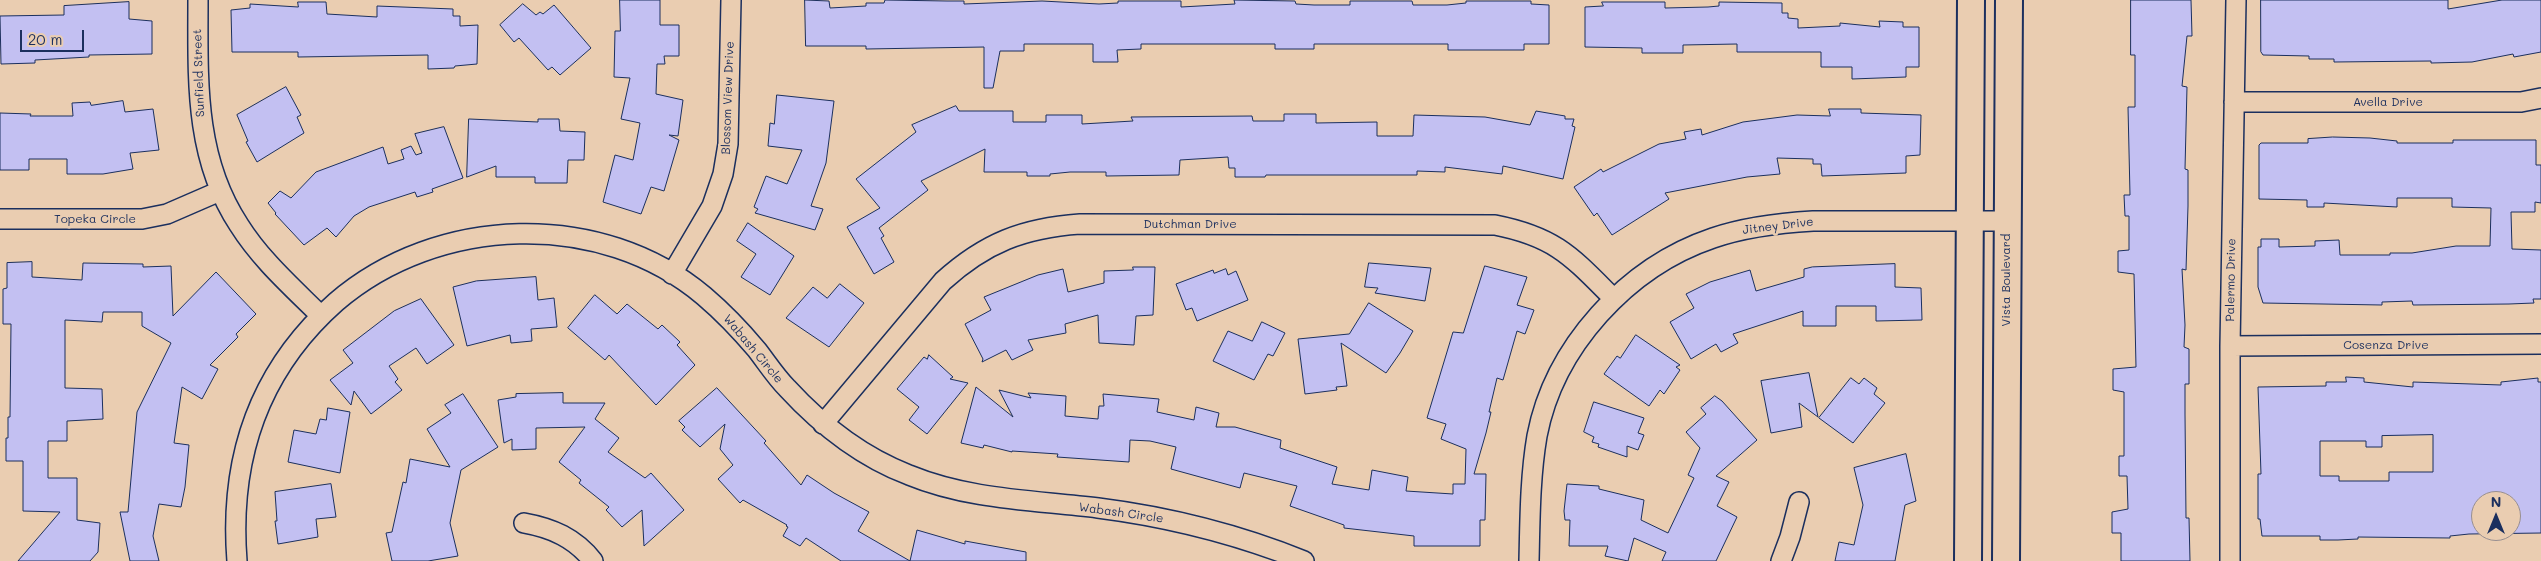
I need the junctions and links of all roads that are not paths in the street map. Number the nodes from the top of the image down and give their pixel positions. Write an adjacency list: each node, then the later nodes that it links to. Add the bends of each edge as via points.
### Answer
1 (198, 0): 8 (street, Sunfield Street, via 200,119 207,154)
2 (731, 0): 12 (street, Blossom View Drive, via 728,144 723,174 712,206)
3 (1972, 0): 10 (main road)
4 (2009, 0): 11 (main road, Vista Boulevard)
5 (2236, 0): 7 (street, Palermo Drive)
6 (2541, 98): 7 (street, Avella Drive, via 2512,102)
7 (2234, 102): 16 (street, Palermo Drive)
8 (220, 191): 9 (street, Topeka Circle, via 166,214 142,219); 14 (street, Sunfield Street, via 239,225 264,258)
9 (0, 219)
10 (1970, 221): 11 (street, Jitney Drive); 13 (street, Jitney Drive, via 1813,221 1745,228 1680,251); 25 (main road)
11 (2006, 221): 26 (main road, Vista Boulevard)
12 (672, 274): 14 (street, Wabash Circle, via 638,256 594,242 525,233 489,235 420,252 348,292); 17 (street, Wabash Circle, via 702,294 734,323 784,386)
13 (1614, 298): 17 (street, Dutchman Drive, via 1572,257 1551,242 1524,231 1495,225 1050,226 1022,232 991,245 964,262 943,281); 23 (street, Jitney Drive, via 1566,361 1549,396 1538,435 1532,477)
14 (320, 316): 20 (street, Wabash Circle, via 275,375 258,408 244,448 236,488 234,527)
15 (2541, 344): 16 (street, Cosenza Drive)
16 (2230, 346): 27 (street, Palermo Drive)
17 (823, 424): 22 (street, Wabash Circle, via 869,456 907,475 947,489 985,497 1146,515 1204,527 1262,544)
18 (1798, 502): 24 (street)
19 (524, 523): 21 (street, via 544,526 566,536 586,551)
20 (237, 561)
21 (593, 561)
22 (1304, 561)
23 (1529, 561)
24 (1781, 561)
25 (1968, 561)
26 (2006, 561)
27 (2230, 561)

